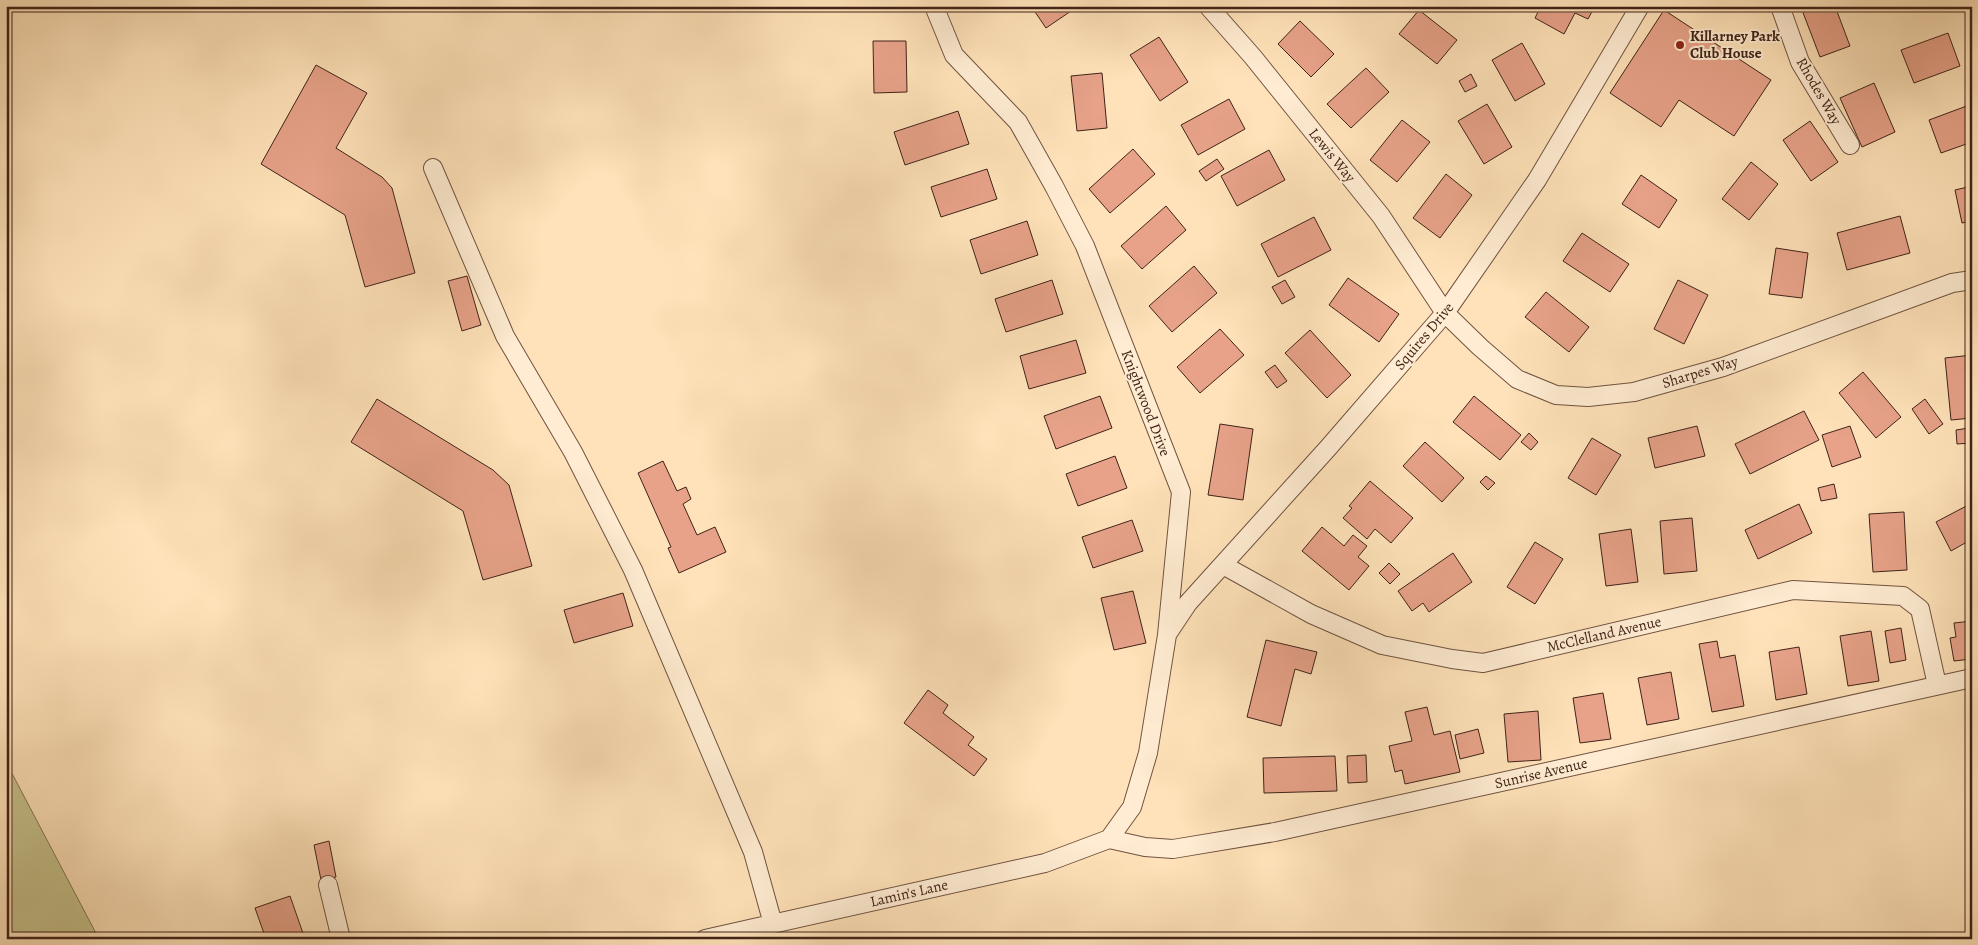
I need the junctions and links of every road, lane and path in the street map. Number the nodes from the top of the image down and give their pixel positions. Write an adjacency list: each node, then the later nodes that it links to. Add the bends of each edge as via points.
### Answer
1 (934, 6): 10 (lane, Knightwood Drive, via 954,55 1018,122 1080,237 1181,492)
2 (1208, 6): 8 (lane, Lewis Way, via 1381,216)
3 (1640, 6): 8 (lane, Squires Drive, via 1537,180)
4 (1780, 6): 5 (lane, Rhodes Way, via 1800,62)
5 (1850, 145)
6 (433, 168): 15 (lane, via 505,336 573,452 633,570 753,852)
7 (1972, 280): 8 (lane, Sharpes Way, via 1952,283 1722,366 1634,392 1588,397 1556,395 1517,379)
8 (1445, 312): 9 (lane, Squires Drive)
9 (1223, 565): 10 (lane, Squires Drive, via 1188,603); 12 (lane, McClelland Avenue, via 1311,614 1382,645 1483,663 1793,590 1903,596 1920,609)
10 (1167, 635): 13 (lane, Knightwood Drive, via 1148,753 1132,808)
11 (1972, 678): 12 (lane, Sunrise Avenue)
12 (1937, 685): 13 (lane, Sunrise Avenue, via 1275,832 1173,849 1144,847)
13 (1109, 839): 15 (lane, Lamin's Lane, via 1045,863)
14 (328, 885): 16 (lane)
15 (773, 924): 17 (lane, Lamin's Lane)
16 (341, 939)
17 (706, 939)

